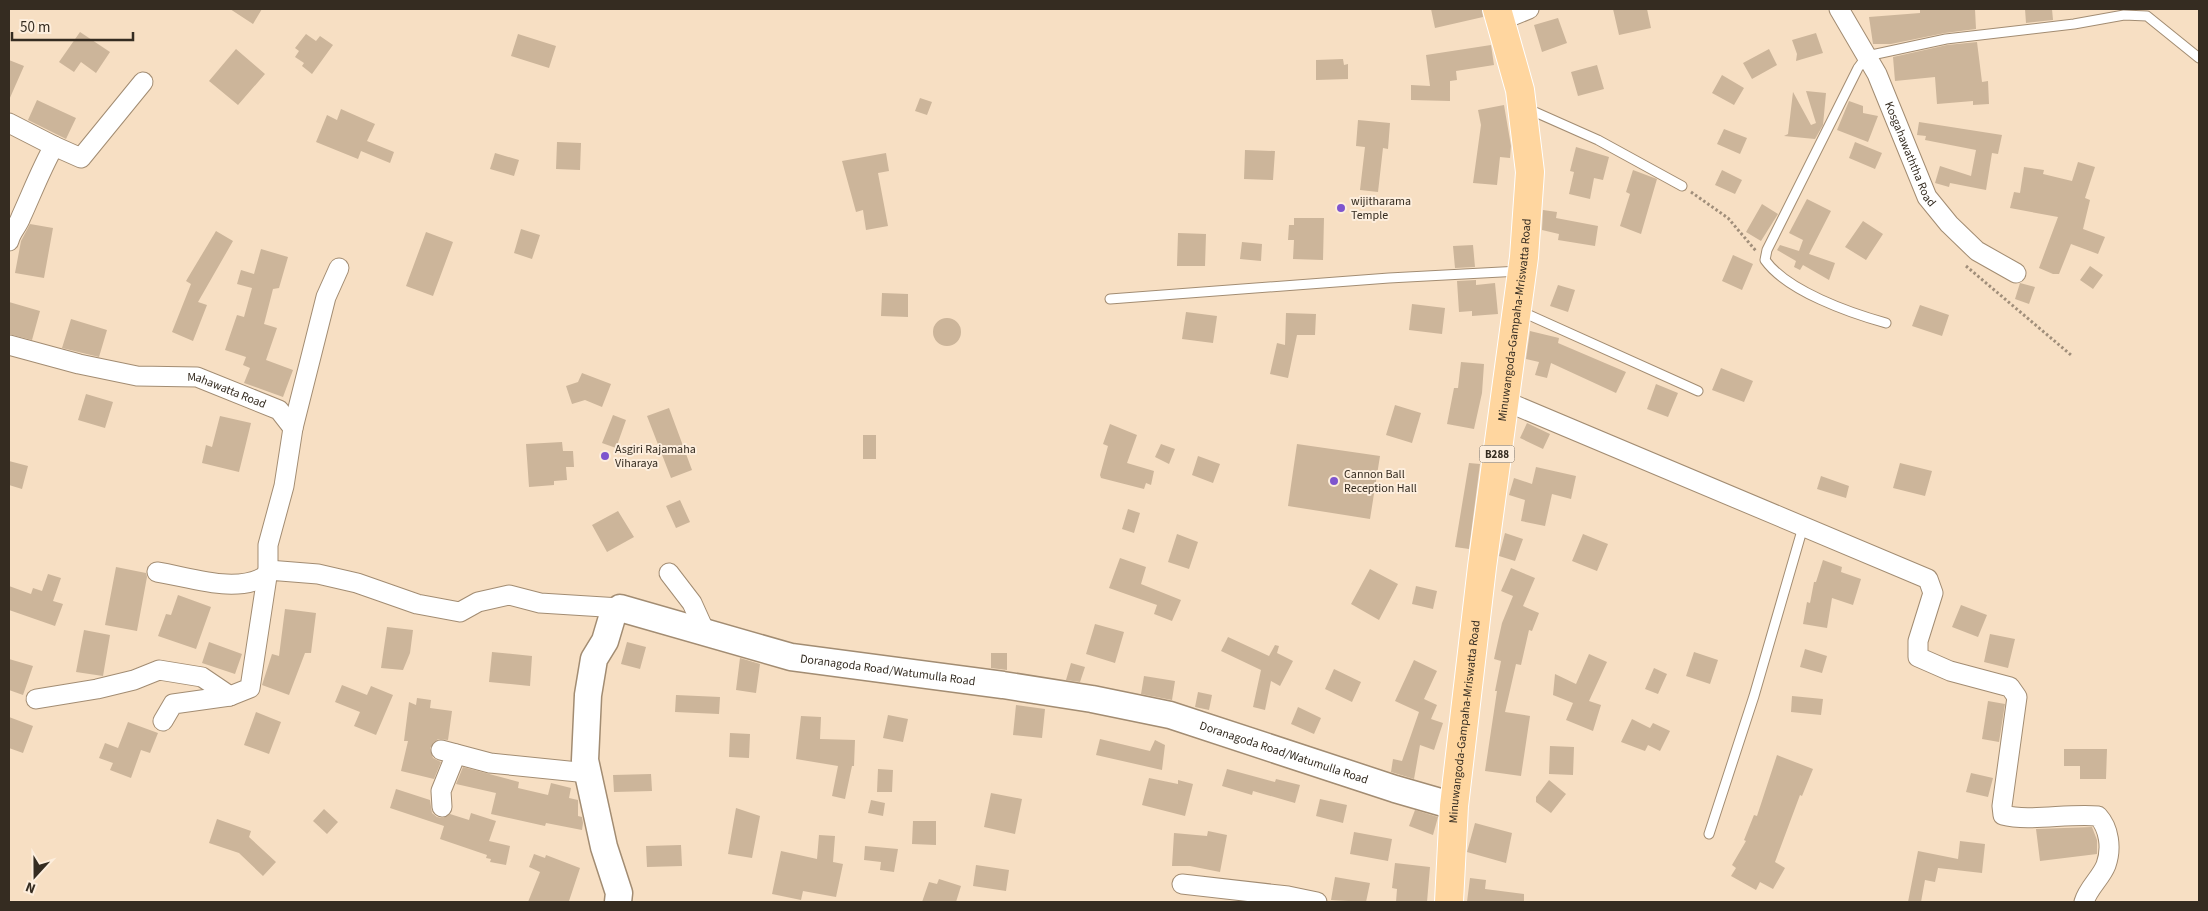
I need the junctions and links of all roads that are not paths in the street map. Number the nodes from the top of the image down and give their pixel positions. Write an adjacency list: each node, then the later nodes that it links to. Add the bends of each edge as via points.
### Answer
1 (1529, 9): 3 (street)
2 (1839, 9): 4 (street, Kosgahawaththa Road)
3 (1500, 14): 7 (main road, Minuwangoda-Gampaha-Mriswatta Road / B288)
4 (1867, 56): 5 (lane, via 1946,39 2124,15 2147,16); 14 (street, Kosgahawaththa Road, via 1895,114 1927,197 1977,251); 17 (lane, via 1858,68 1767,250 1766,260 1773,270 1819,298 1848,313)
5 (2199, 58)
6 (143, 82): 9 (street, via 81,158)
7 (1523, 107): 10 (lane, via 1598,140); 13 (main road, Minuwangoda-Gampaha-Mriswatta Road / B288, via 1530,172)
8 (9, 123): 9 (street)
9 (54, 146): 11 (street, via 20,220 10,233)
10 (1682, 186)
11 (9, 241)
12 (339, 268): 21 (street, via 326,297)
13 (1522, 271): 15 (lane); 16 (main road, Minuwangoda-Gampaha-Mriswatta Road / B288)
14 (2016, 273)
15 (1110, 299)
16 (1517, 310): 19 (lane); 20 (main road, Minuwangoda-Gampaha-Mriswatta Road / B288)
17 (1886, 323)
18 (9, 345): 21 (street, Mahawatta Road, via 137,376 197,377 279,410)
19 (1698, 391)
20 (1504, 401): 22 (street); 32 (main road, Minuwangoda-Gampaha-Mriswatta Road / B288)
21 (293, 428): 24 (street, via 284,486 268,546)
22 (1804, 526): 34 (lane); 39 (street, via 1928,578 1934,593 1918,640 1918,657 1950,671 2010,687 2017,697 2003,815 2014,818 2075,814 2098,816 2102,820 2109,844 2106,865)
23 (157, 572): 24 (street, via 224,584 258,581)
24 (267, 572): 26 (street, via 318,574 357,583 417,604 460,612 478,602 509,595 540,602); 28 (street, via 250,688)
25 (669, 573): 27 (street, via 692,603)
26 (620, 608): 27 (street, Doranagoda Road/Watumulla Road); 31 (street, via 613,614 606,642 594,659 588,695 585,760)
27 (706, 634): 32 (street, Doranagoda Road/Watumulla Road, via 791,657 1003,685 1170,715)
28 (230, 696): 29 (street, via 202,677 159,670 97,690); 30 (street, via 173,704)
29 (36, 699)
30 (164, 721)
31 (588, 773): 33 (street, via 490,763 449,752 441,791); 36 (street, via 604,847 619,893)
32 (1454, 806): 38 (main road, Minuwangoda-Gampaha-Mriswatta Road / B288)
33 (442, 807)
34 (1709, 834)
35 (1182, 884): 37 (street)
36 (618, 902)
37 (1317, 902)
38 (1449, 902)
39 (2084, 902)

